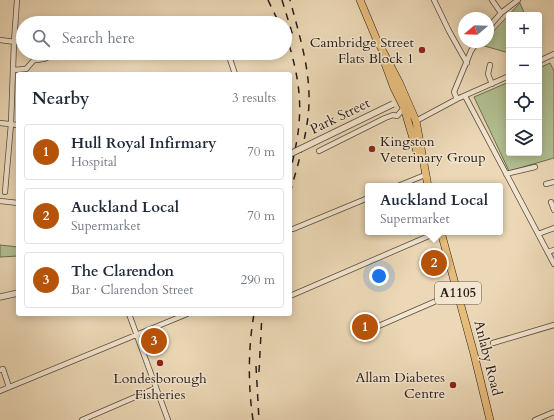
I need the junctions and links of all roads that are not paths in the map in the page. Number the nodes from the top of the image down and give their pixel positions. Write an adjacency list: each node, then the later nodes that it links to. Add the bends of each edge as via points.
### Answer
1 (17, 0): 9 (street)
2 (360, 0): 23 (main road, via 376,38 397,77)
3 (434, 0): 15 (street)
4 (492, 0): 6 (street)
5 (518, 0): 6 (street)
6 (501, 13): 7 (street)
7 (494, 21)
8 (0, 40): 9 (street)
9 (14, 42): 17 (street)
10 (473, 48): 15 (street)
11 (554, 54): 14 (street)
12 (34, 60): 17 (street, via 26,69)
13 (230, 60): 18 (street)
14 (542, 60)
15 (467, 63): 22 (street, via 454,92)
16 (490, 65): 20 (street, via 488,74)
17 (13, 70): 27 (street)
18 (234, 72)
19 (506, 77): 20 (street)
20 (492, 84): 21 (street)
21 (465, 96): 22 (street); 32 (street)
22 (457, 99): 25 (street)
23 (399, 100): 24 (main road); 25 (main road); 30 (street, Park Street, bridge)
24 (404, 108): 29 (street, Park Street, via 397,116 385,118); 33 (main road)
25 (416, 120): 33 (main road)
26 (0, 123): 27 (street)
27 (11, 124): 28 (street); 38 (street)
28 (16, 125)
29 (319, 151)
30 (292, 153)
31 (535, 167): 32 (street)
32 (506, 174): 46 (street)
33 (425, 175): 35 (street); 36 (main road)
34 (554, 182): 37 (street)
35 (405, 183)
36 (427, 183)
37 (546, 184)
38 (5, 192)
39 (365, 199): 45 (street)
40 (0, 201): 42 (street)
41 (551, 202): 43 (street)
42 (16, 203)
43 (554, 210)
44 (554, 228): 46 (street)
45 (293, 229)
46 (538, 234): 50 (street)
47 (431, 235): 54 (street)
48 (442, 235): 52 (main road, Anlaby Road / A1105)
49 (554, 250): 50 (street)
50 (548, 252): 51 (street)
51 (554, 264)
52 (457, 292): 59 (street); 69 (main road, Anlaby Road / A1105)
53 (16, 293): 55 (street)
54 (292, 295)
55 (0, 297)
56 (130, 316): 60 (street)
57 (182, 316): 60 (street)
58 (554, 325): 61 (street)
59 (367, 331)
60 (136, 336): 63 (street); 64 (street)
61 (493, 344)
62 (0, 370): 63 (street, via 3,369)
63 (10, 387): 65 (street)
64 (156, 388): 67 (street); 68 (street)
65 (0, 391)
66 (554, 412): 70 (street)
67 (82, 420)
68 (168, 420)
69 (490, 420)
70 (535, 420)

